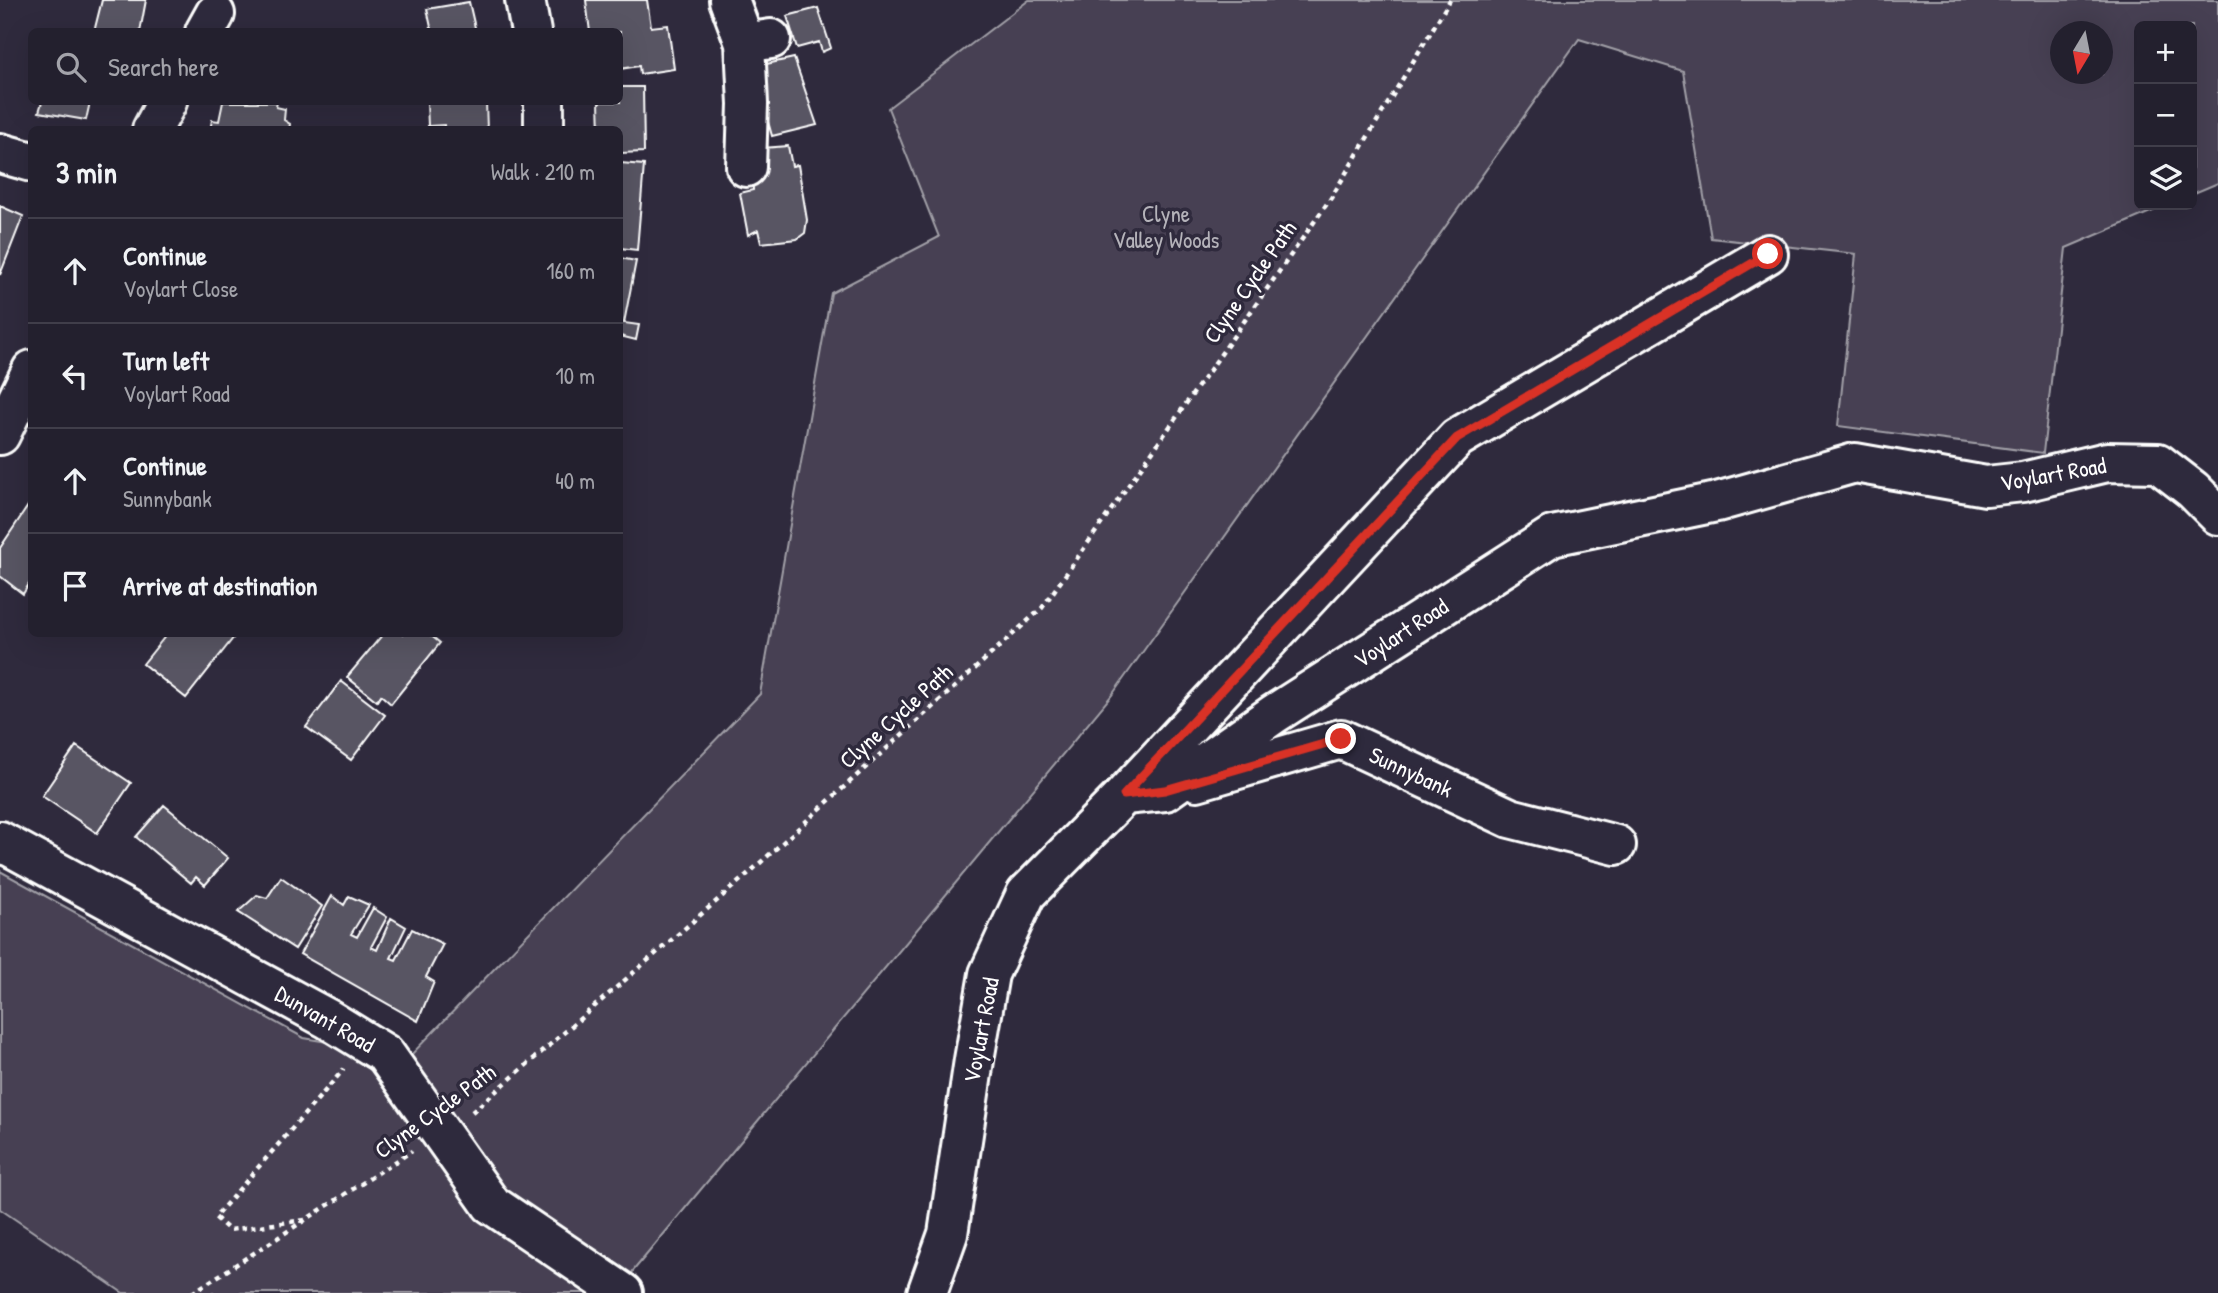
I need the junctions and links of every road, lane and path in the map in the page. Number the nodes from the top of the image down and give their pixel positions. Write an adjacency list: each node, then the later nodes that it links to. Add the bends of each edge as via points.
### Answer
1 (525, 0): 4 (street)
2 (729, 0): 11 (street, via 758,41 748,104)
3 (1450, 0): 21 (path, Clyne Cycle Path, via 1331,198 1042,608 749,873)
4 (530, 28)
5 (165, 105): 7 (street)
6 (544, 105): 8 (street)
7 (154, 126)
8 (544, 126)
9 (0, 153): 10 (street)
10 (28, 161)
11 (746, 167)
12 (1768, 254): 17 (street, via 1457,438)
13 (28, 378): 14 (street)
14 (0, 435)
15 (2218, 515): 16 (street, Voylart Road, via 2158,463 2107,462 1986,486 1855,463 1717,502 1552,536)
16 (1165, 790): 17 (street, Voylart Road); 19 (street, Sunnybank, via 1341,739 1510,818)
17 (1124, 795): 26 (street, Voylart Road, via 1026,894 989,974 948,1234)
18 (0, 841): 20 (street, Dunvant Road, via 328,1019)
19 (1616, 845)
20 (369, 1057): 23 (path, via 215,1217 229,1230); 25 (street, Dunvant Road, bridge, via 491,1204)
21 (463, 1117)
22 (419, 1146): 23 (path, Clyne Cycle Path)
23 (309, 1219): 24 (path, Clyne Cycle Path)
24 (192, 1293)
25 (623, 1293)
26 (928, 1293)

